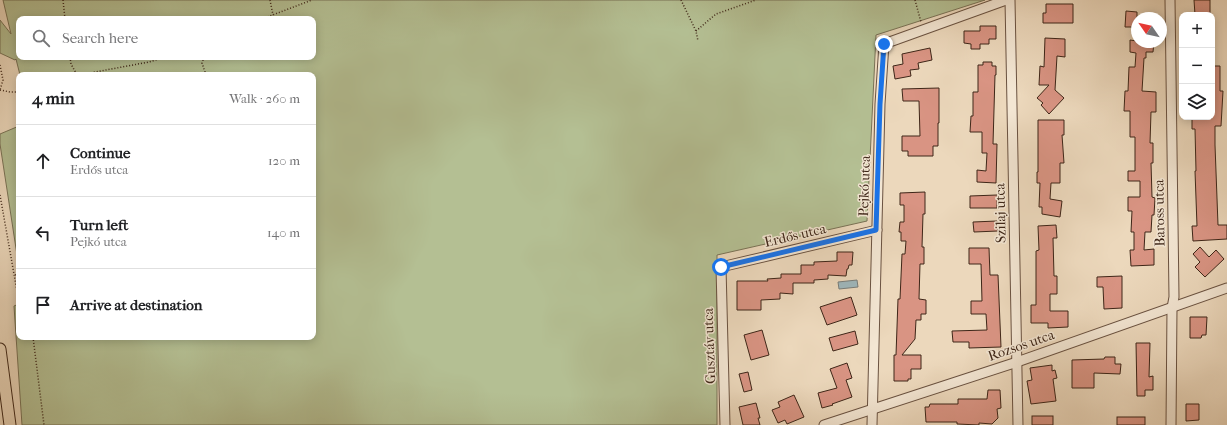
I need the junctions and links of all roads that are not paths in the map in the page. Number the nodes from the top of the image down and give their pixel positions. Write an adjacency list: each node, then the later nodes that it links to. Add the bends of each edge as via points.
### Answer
1 (1006, 0): 4 (street, Pejkó utca, via 884,44)
2 (1010, 0): 9 (street, Szilaj utca)
3 (1170, 0): 7 (street, Baross utca, via 1174,296)
4 (876, 230): 5 (street, Erdős utca); 10 (street, Pejkó utca)
5 (721, 267): 12 (street, Gusztáv utca)
6 (1227, 288): 7 (street, Rozsos utca)
7 (1172, 308): 9 (street, Rozsos utca); 16 (street, Baross utca)
8 (0, 349): 11 (main road)
9 (1017, 362): 10 (street, Rozsos utca); 15 (street, Szilaj utca)
10 (872, 409): 13 (street, Rozsos utca); 14 (street, Pejkó utca)
11 (10, 425)
12 (725, 425)
13 (824, 425)
14 (872, 425)
15 (1018, 425)
16 (1171, 425)

